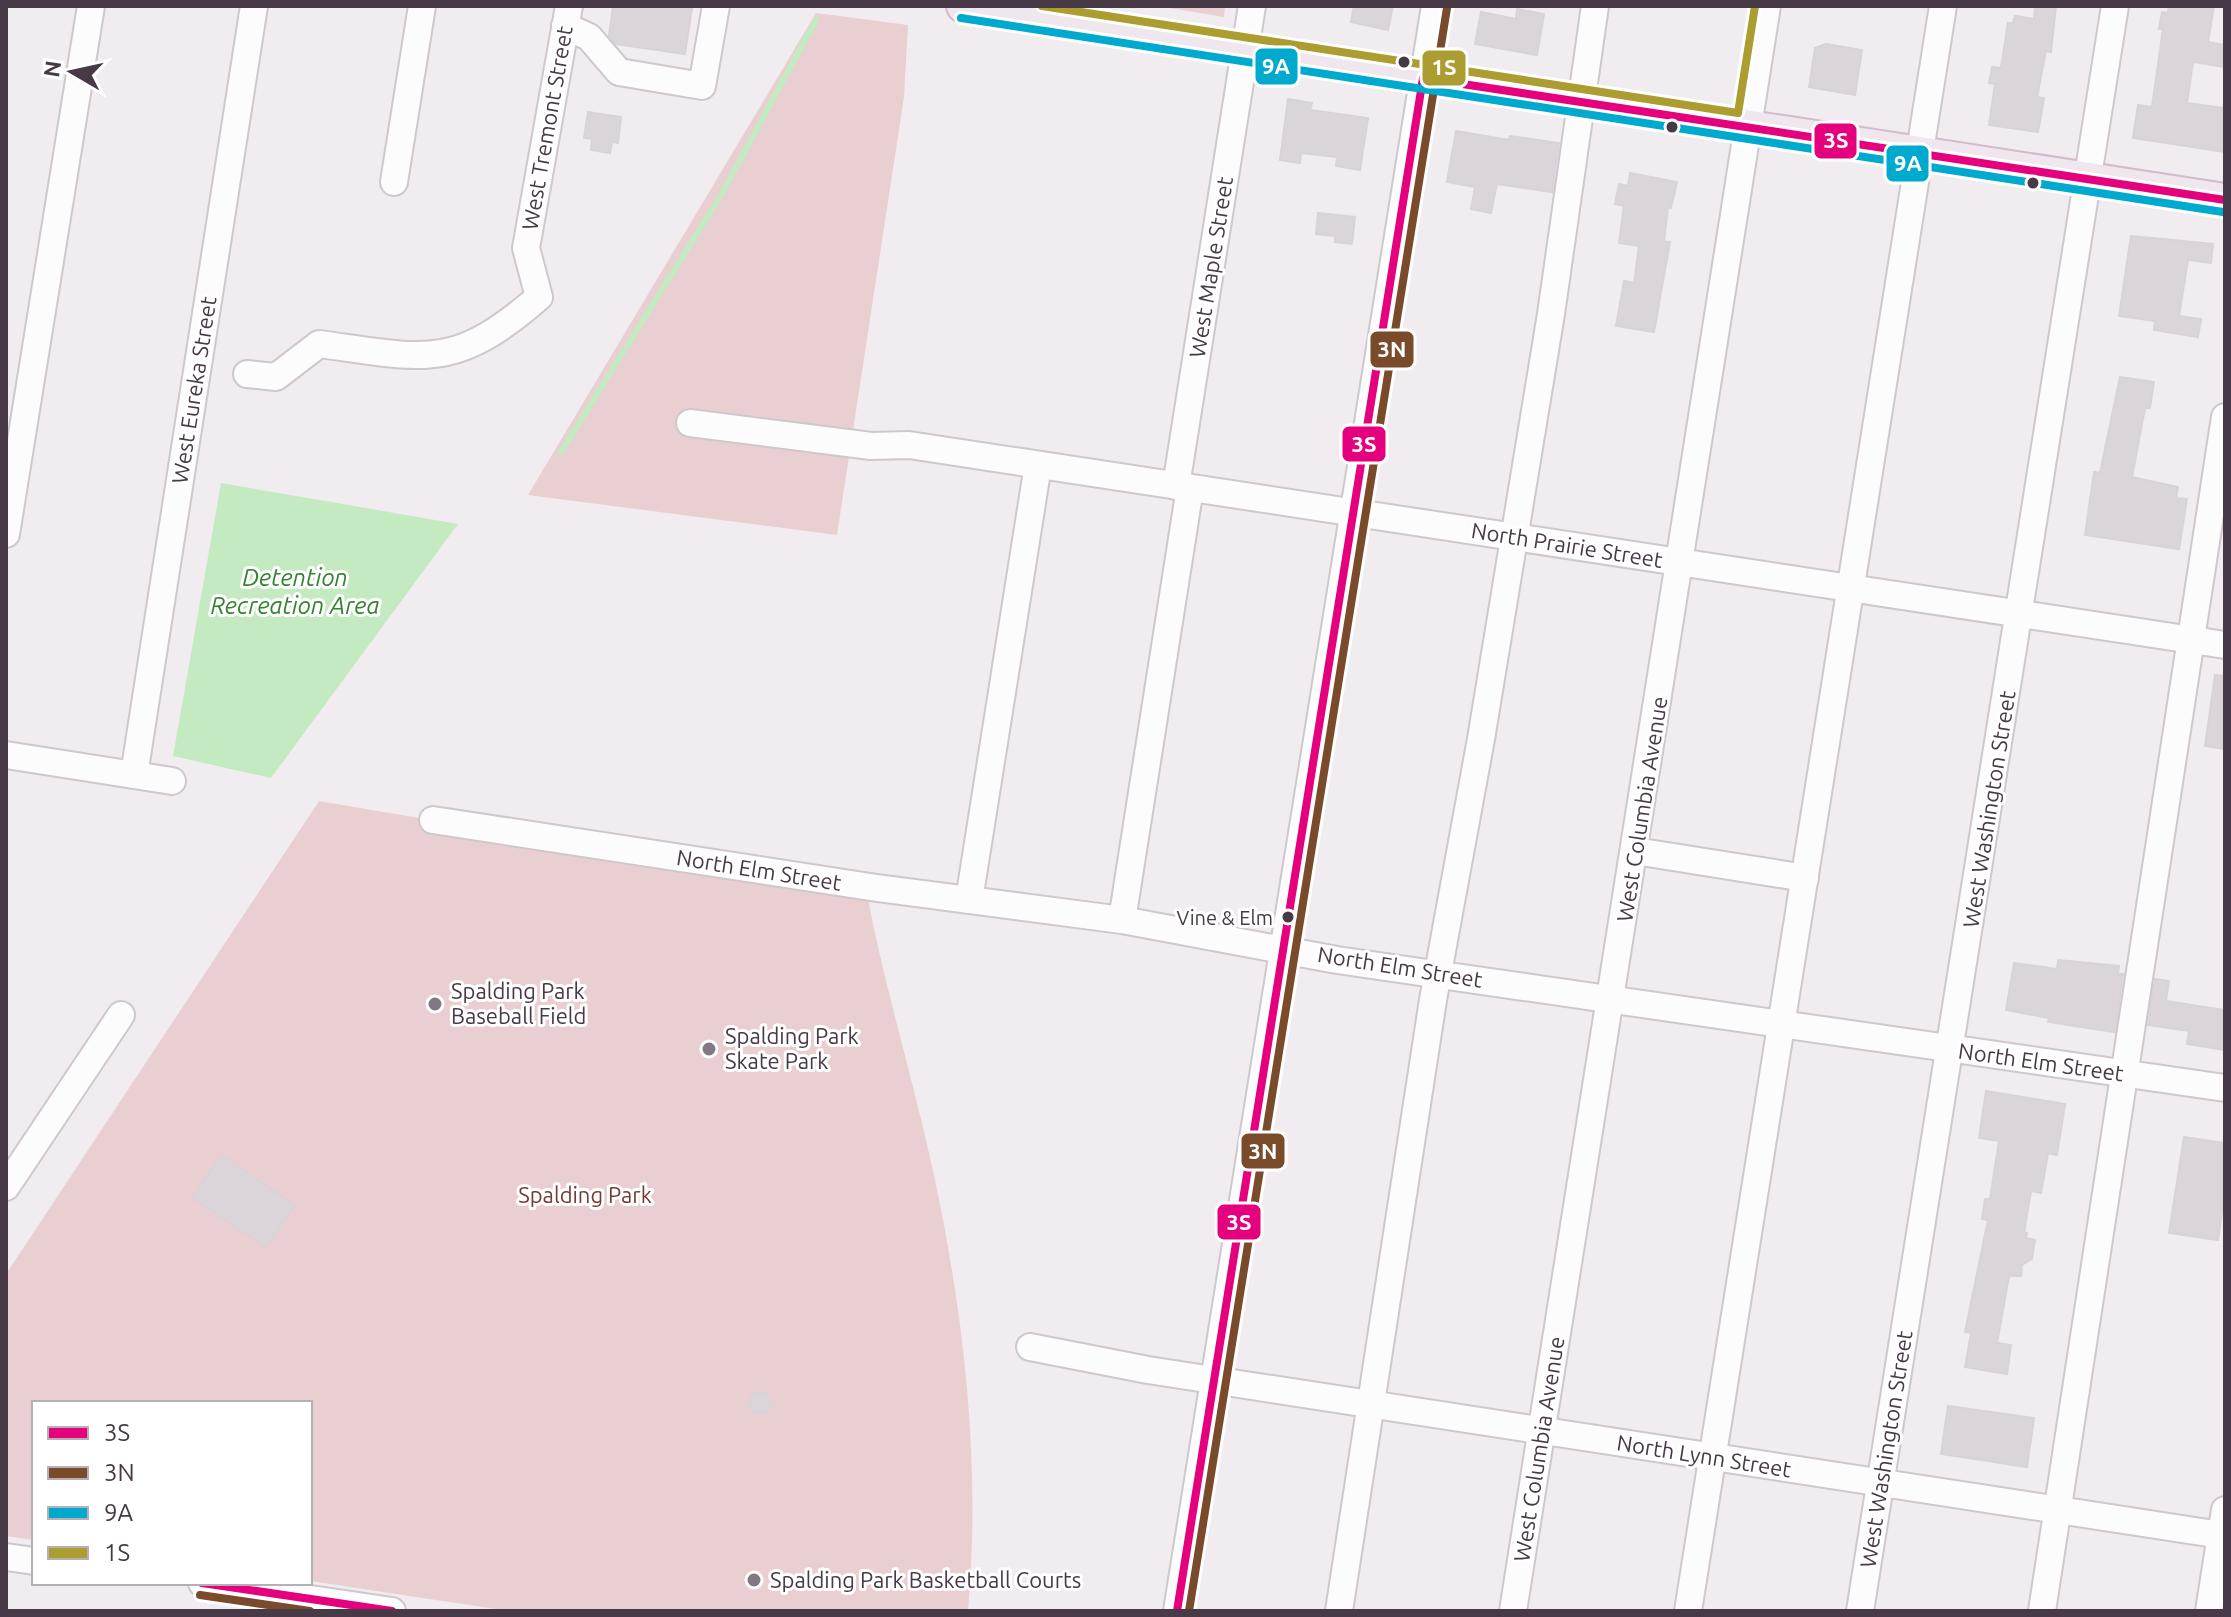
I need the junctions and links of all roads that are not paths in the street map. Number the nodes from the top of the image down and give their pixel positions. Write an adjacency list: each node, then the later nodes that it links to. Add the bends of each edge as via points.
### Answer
1 (91, 6): 27 (street)
2 (254, 6): 35 (street, West Eureka Street)
3 (422, 6): 19 (street)
4 (716, 6): 12 (street, via 702,86 619,72)
5 (963, 6): 13 (main road)
6 (1252, 6): 13 (street, West Maple Street)
7 (1435, 6): 14 (street)
8 (1595, 6): 15 (street)
9 (1767, 6): 16 (street, West Columbia Avenue)
10 (1943, 6): 17 (street)
11 (2115, 6): 18 (street, West Washington Street)
12 (567, 16): 21 (street, West Tremont Street, via 526,248 539,297 475,345 435,357 319,344 276,377)
13 (1245, 49): 14 (main road); 25 (street, West Maple Street)
14 (1423, 78): 15 (main road); 26 (street)
15 (1581, 101): 16 (main road); 28 (street)
16 (1748, 127): 17 (main road); 29 (street, West Columbia Avenue)
17 (1920, 155): 18 (main road); 30 (street)
18 (2088, 178): 20 (main road); 31 (street, West Washington Street)
19 (394, 182)
20 (2225, 200)
21 (247, 374)
22 (2225, 417): 32 (street)
23 (690, 423): 24 (street, North Prairie Street, via 871,446 909,445)
24 (1038, 465): 25 (street, North Prairie Street); 40 (street)
25 (1183, 487): 26 (street, North Prairie Street); 41 (street, West Maple Street)
26 (1351, 513): 28 (street, North Prairie Street); 42 (street)
27 (6, 534)
28 (1514, 537): 29 (street, North Prairie Street); 43 (street)
29 (1681, 562): 30 (street, North Prairie Street); 38 (street, West Columbia Avenue)
30 (1851, 586): 31 (street, North Prairie Street); 39 (street)
31 (2020, 614): 32 (street, North Prairie Street); 47 (street, West Washington Street)
32 (2191, 639): 33 (street, North Prairie Street); 48 (street)
33 (2225, 645)
34 (6, 755): 35 (street)
35 (134, 775): 36 (street)
36 (172, 781)
37 (433, 820): 40 (street, North Elm Street)
38 (1635, 851): 39 (street); 44 (street, West Columbia Avenue)
39 (1805, 878): 46 (street)
40 (969, 900): 41 (street, North Elm Street)
41 (1122, 920): 42 (street, North Elm Street)
42 (1282, 948): 43 (street, North Elm Street); 52 (street)
43 (1437, 974): 44 (street, North Elm Street); 53 (street)
44 (1612, 999): 46 (street, North Elm Street); 54 (street, West Columbia Avenue)
45 (121, 1015): 50 (street)
46 (1781, 1026): 47 (street, North Elm Street); 55 (street)
47 (1950, 1050): 48 (street, North Elm Street); 56 (street, West Washington Street)
48 (2124, 1073): 49 (street, North Elm Street); 57 (street)
49 (2225, 1088)
50 (6, 1187)
51 (1030, 1347): 52 (street, North Lynn Street)
52 (1213, 1378): 53 (street, North Lynn Street); 63 (street)
53 (1373, 1403): 54 (street, North Lynn Street); 64 (street)
54 (1542, 1429): 55 (street, North Lynn Street); 65 (street, West Columbia Avenue)
55 (1713, 1458): 56 (street, North Lynn Street); 66 (street)
56 (1881, 1483): 57 (street, North Lynn Street); 67 (street, West Washington Street)
57 (2057, 1509): 58 (street, North Lynn Street); 68 (street)
58 (2223, 1522): 69 (street)
59 (6, 1557): 60 (street)
60 (32, 1561)
61 (216, 1585): 62 (street)
62 (392, 1611)
63 (1177, 1611)
64 (1339, 1611)
65 (1513, 1611)
66 (1688, 1611)
67 (1860, 1611)
68 (2042, 1611)
69 (2209, 1611)

